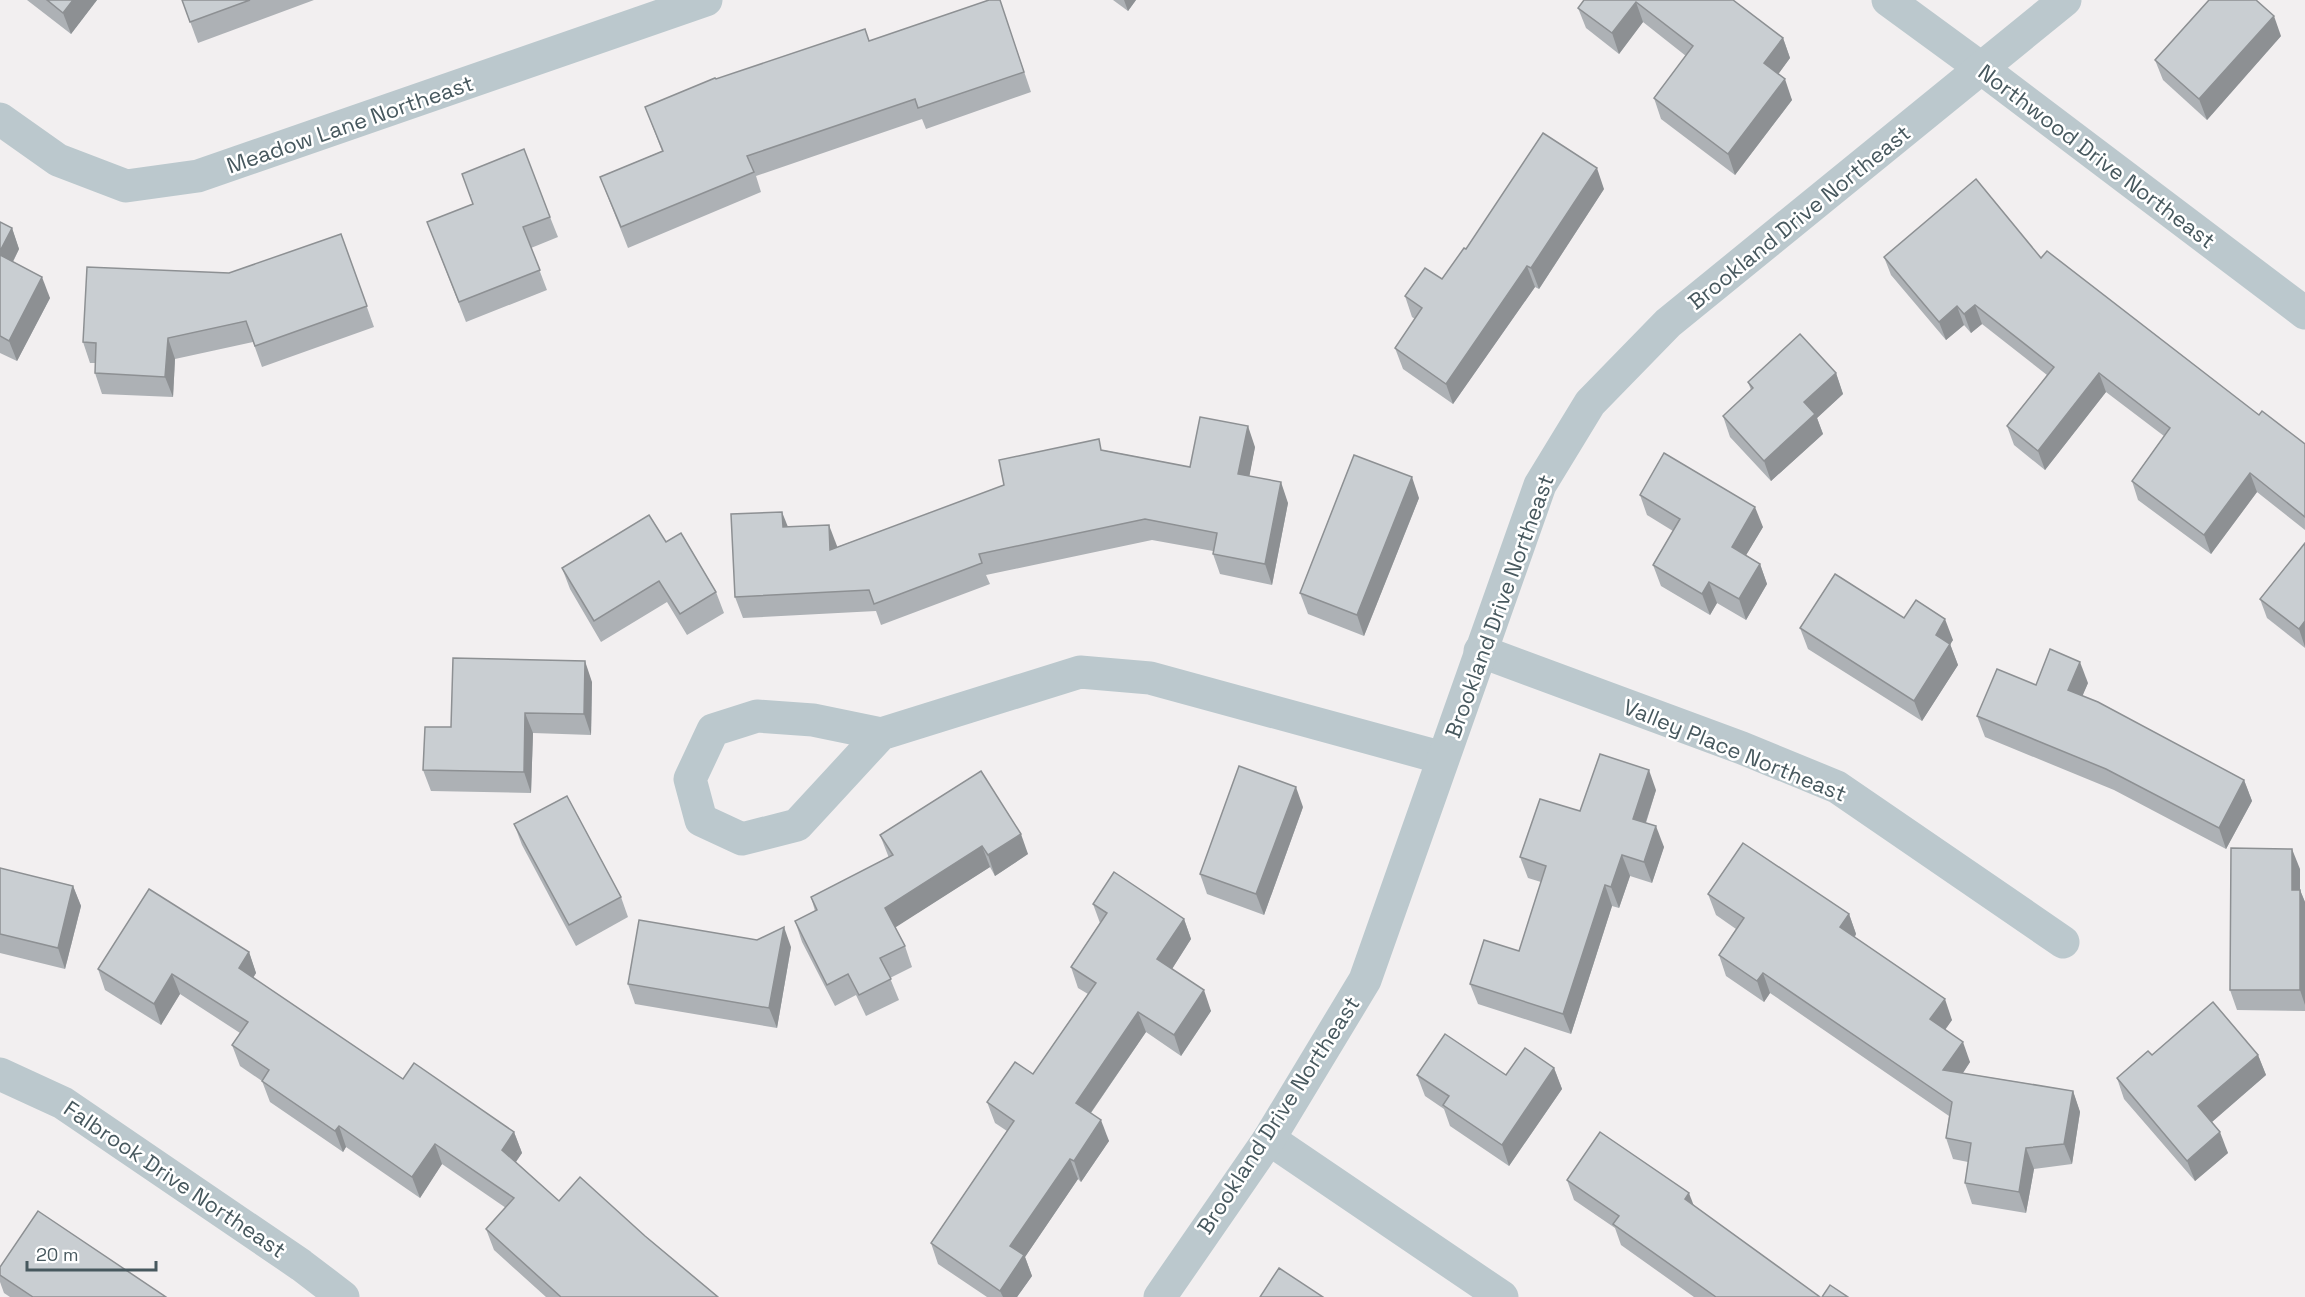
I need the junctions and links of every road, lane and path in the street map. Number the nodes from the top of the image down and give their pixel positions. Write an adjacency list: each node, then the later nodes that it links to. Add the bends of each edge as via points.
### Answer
1 (706, 0): 5 (street, Meadow Lane Northeast, via 198,176 126,186 58,160)
2 (1888, 0): 4 (street, Northwood Drive Northeast)
3 (2065, 0): 4 (street, Brookland Drive Northeast)
4 (1981, 68): 6 (street, Northwood Drive Northeast); 7 (street, Brookland Drive Northeast, via 1668,323 1590,403 1540,485)
5 (0, 119)
6 (2305, 313)
7 (1480, 651): 9 (street, Brookland Drive Northeast); 10 (street, Valley Place Northeast, via 1837,787)
8 (881, 734): 8 (street, via 797,825 742,839 701,820 690,779 714,730 757,716 813,720); 9 (street, via 1080,672 1150,678)
9 (1443, 758): 12 (street, Brookland Drive Northeast, via 1365,980)
10 (2063, 942)
11 (0, 1074): 13 (street, Falbrook Drive Northeast, via 63,1103)
12 (1269, 1139): 14 (street, Brookland Drive Northeast); 15 (street)
13 (343, 1297)
14 (1160, 1297)
15 (1502, 1297)

